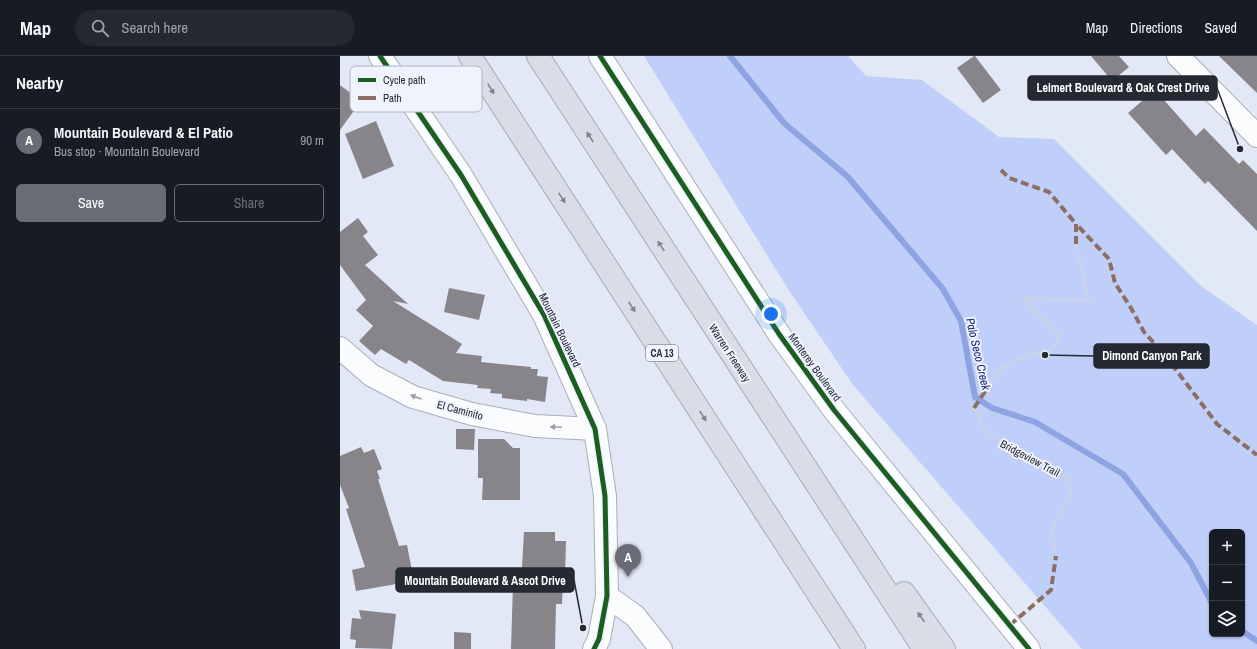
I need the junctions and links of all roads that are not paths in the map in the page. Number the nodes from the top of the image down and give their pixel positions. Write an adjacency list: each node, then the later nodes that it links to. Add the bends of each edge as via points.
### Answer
1 (380, 56): 6 (street, Mountain Boulevard)
2 (470, 56): 7 (highway, CA 13, one-way to 7)
3 (538, 56): 11 (highway, Warren Freeway, one-way to 3)
4 (600, 56): 20 (street, Monterey Boulevard, via 757,301 825,398)
5 (1178, 56): 10 (street)
6 (387, 66)
7 (476, 66)
8 (482, 75): 17 (highway, CA 13, one-way to 17)
9 (418, 112): 13 (street, Mountain Boulevard, via 461,175 544,315)
10 (1257, 136)
11 (682, 278): 18 (highway, Warren Freeway); 19 (highway, one-way to 11)
12 (340, 348): 13 (street, El Caminito, one-way to 12, via 535,426 472,414 413,397 371,376)
13 (595, 429): 14 (street, Mountain Boulevard, via 605,496)
14 (606, 596): 15 (street, Mountain Boulevard, via 599,638); 16 (street, via 635,616)
15 (594, 649)
16 (661, 649)
17 (854, 649)
18 (924, 649)
19 (944, 649)
20 (1029, 649)

